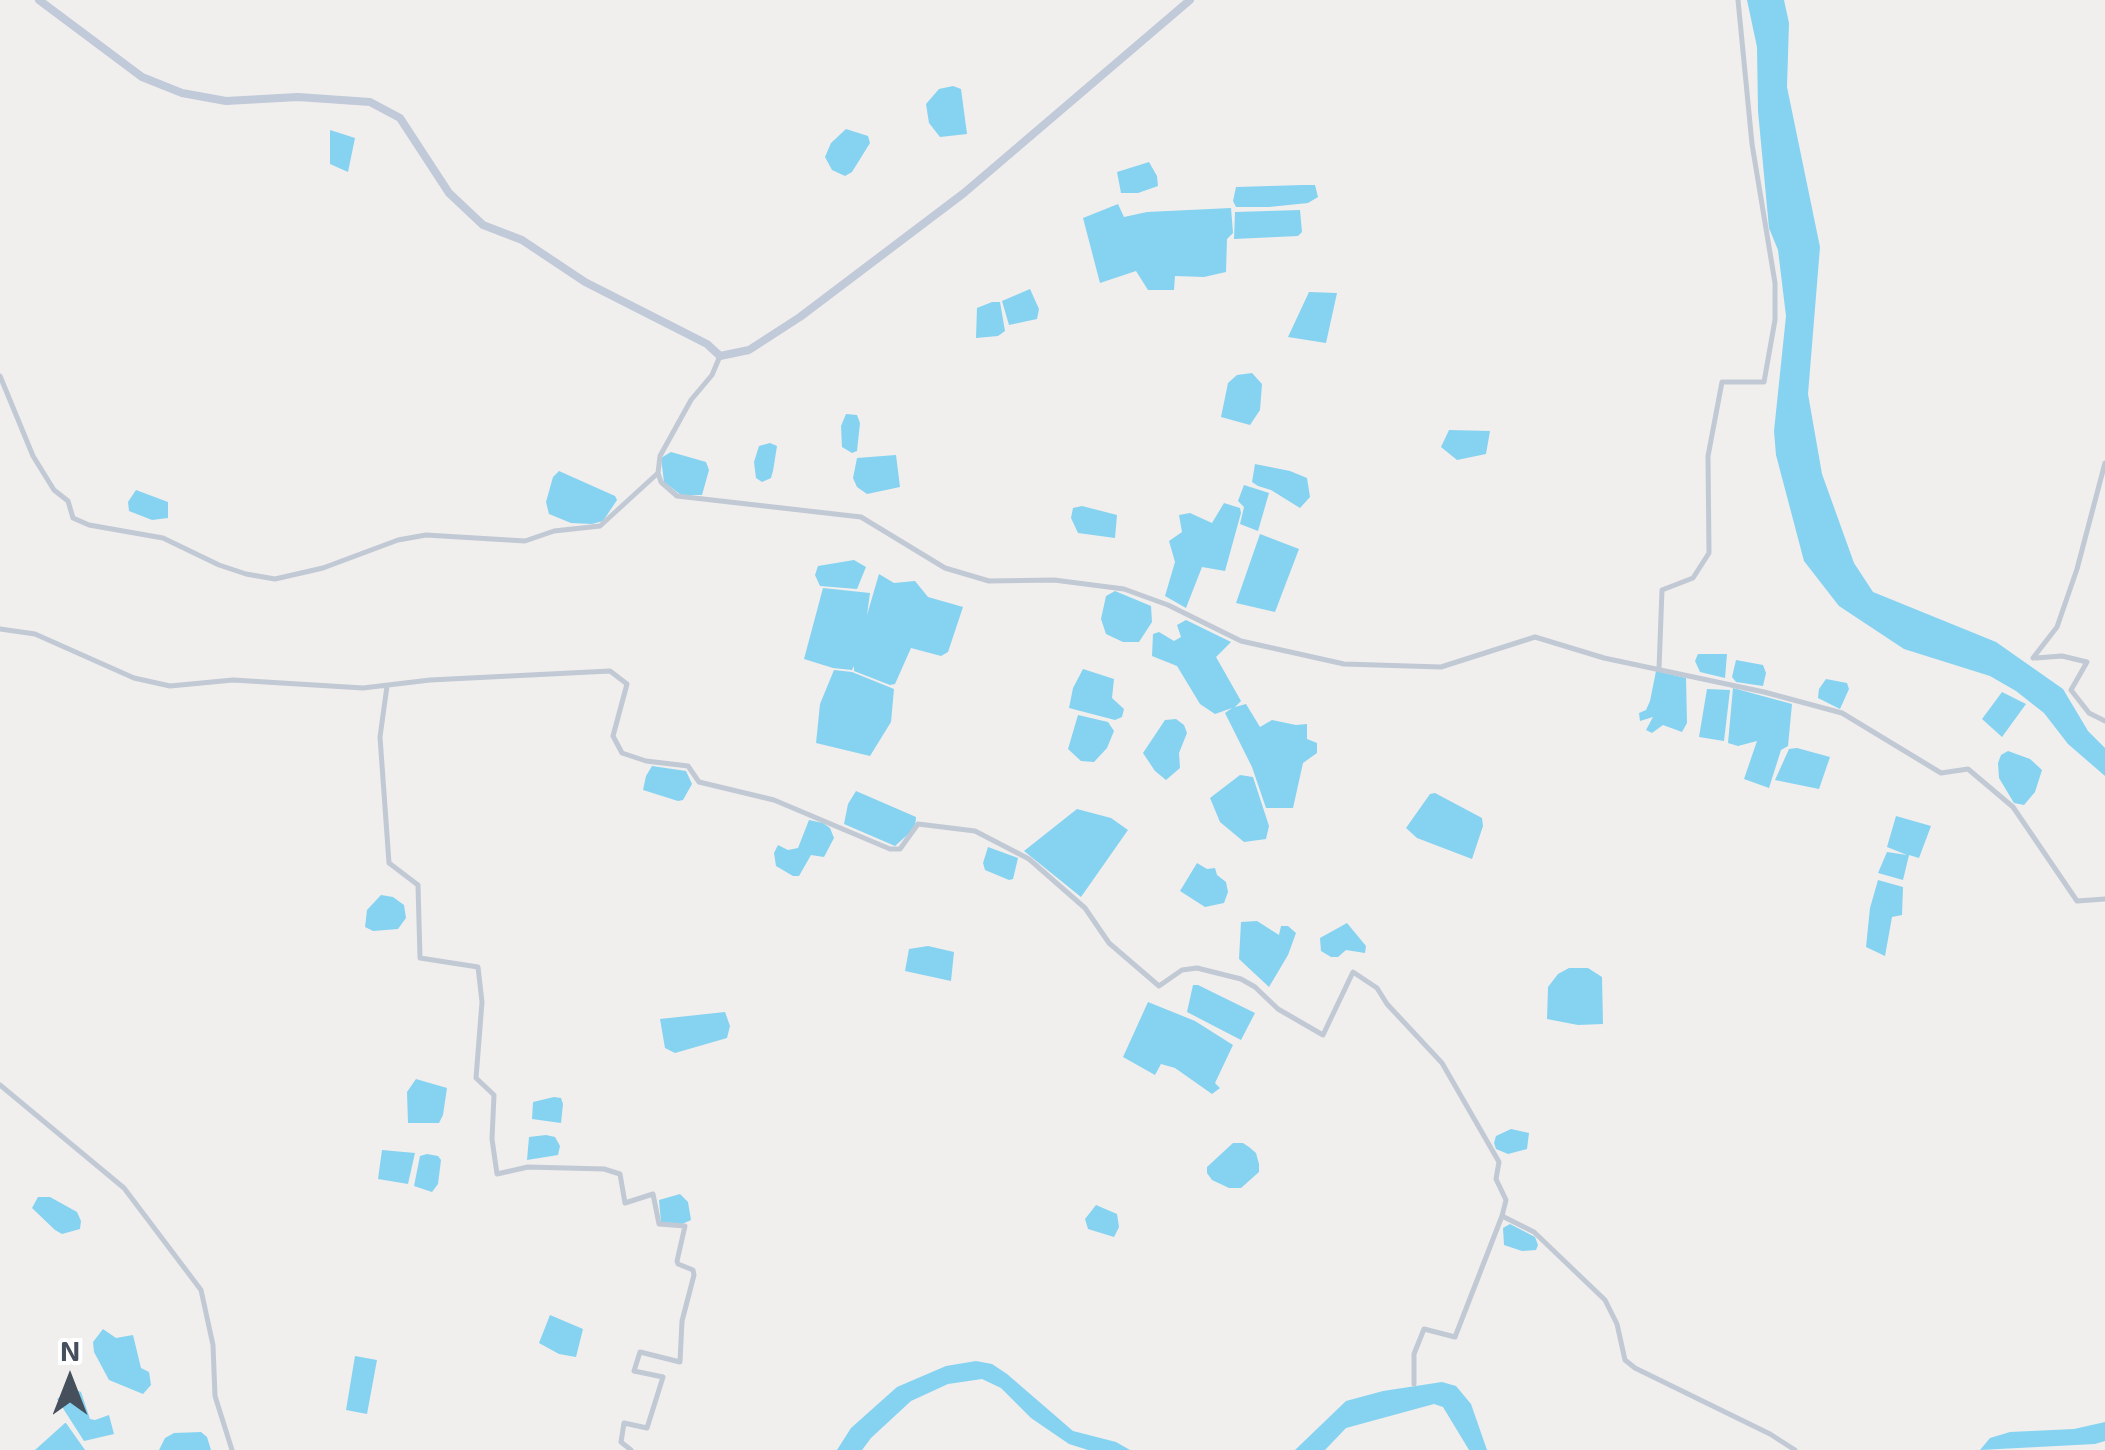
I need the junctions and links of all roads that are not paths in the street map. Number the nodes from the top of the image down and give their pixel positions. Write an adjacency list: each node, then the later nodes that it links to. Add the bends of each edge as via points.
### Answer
1 (39, 0): 4 (street, via 142,77 182,94 226,101 370,102 400,118 449,193 483,225 522,240)
2 (1190, 0): 4 (street, via 964,192 800,317 750,350)
3 (1738, 0): 9 (street, via 1775,320 1764,382 1722,382 1708,456 1709,553 1693,578 1662,590)
4 (720, 356): 7 (street, via 667,438)
5 (0, 376): 7 (street, via 33,456 68,501 73,518 163,538 219,565 275,579 426,535 525,541 600,526)
6 (2105, 463): 11 (street, via 2057,627 2034,658 2088,662 2071,690 2089,713)
7 (658, 473): 9 (street, via 677,496 861,517 945,568 989,581 1124,589 1241,642 1344,664 1440,667 1536,637)
8 (0, 629): 10 (street, via 35,634 134,678 170,686 233,680)
9 (1660, 669): 12 (street, via 1842,713 1941,774 1968,769 2012,807 2078,901)
10 (387, 686): 14 (street, via 610,671 628,684 613,736 622,753 688,766 700,782 774,800 890,849 900,849 918,824 975,831 1029,859 1159,986 1197,968 1241,979 1323,1035 1353,972 1377,988 1442,1063 1500,1162); 17 (street, via 380,737 389,864 418,885 420,958 478,967 476,1078 494,1095 497,1174 528,1166 604,1169 620,1174 625,1203 653,1194 659,1224 685,1226 677,1260 694,1275 680,1362 640,1352 634,1371 663,1378 648,1428 624,1422 621,1442)
11 (2105, 720)
12 (2105, 899)
13 (0, 1085): 16 (street, via 124,1188 201,1290 215,1396)
14 (1502, 1216): 15 (street, via 1454,1337 1424,1330 1414,1354); 18 (street, via 1534,1232 1605,1300 1624,1360 1634,1368)
15 (1414, 1384)
16 (232, 1450)
17 (632, 1450)
18 (1795, 1450)

